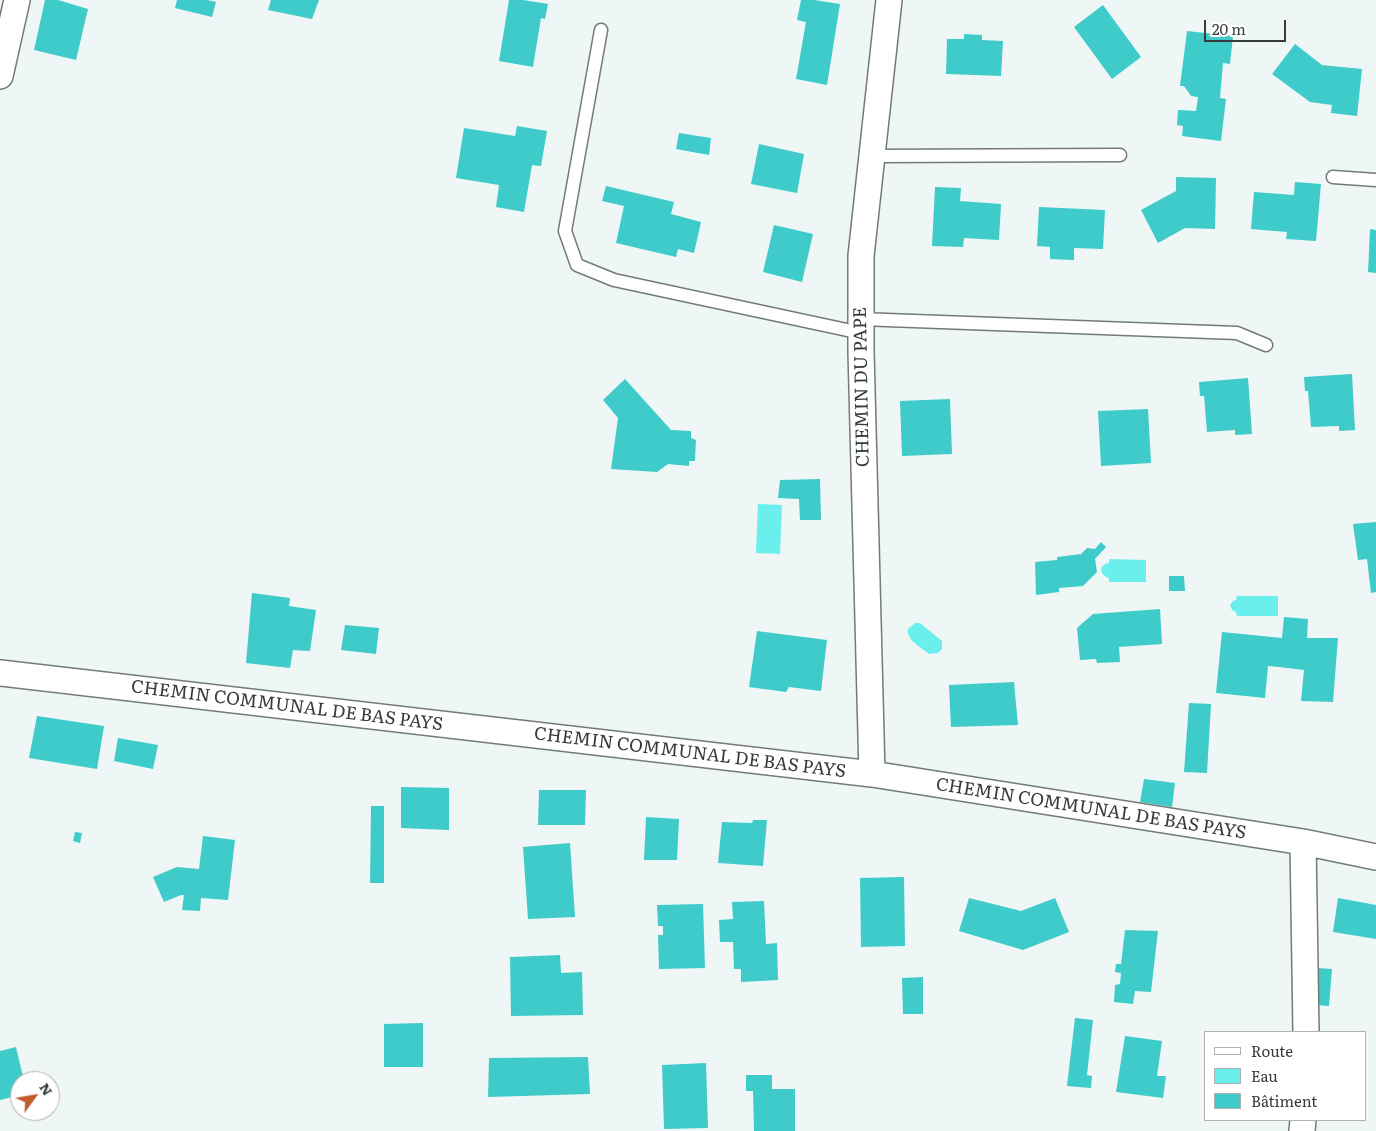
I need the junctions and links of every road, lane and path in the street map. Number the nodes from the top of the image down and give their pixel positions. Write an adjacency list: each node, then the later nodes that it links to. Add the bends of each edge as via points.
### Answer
1 (17, 0): 4 (street)
2 (889, 0): 6 (street, CHEMIN DU PAPE)
3 (601, 30): 9 (lane, via 565,231 577,265 614,280)
4 (0, 76)
5 (1120, 155): 6 (lane)
6 (873, 156): 9 (street, CHEMIN DU PAPE, via 861,256)
7 (1333, 177): 8 (lane)
8 (1376, 180)
9 (860, 326): 10 (lane, via 1237,333); 12 (street, CHEMIN DU PAPE)
10 (1266, 345)
11 (0, 673): 12 (street, CHEMIN COMMUNAL DE BAS PAYS)
12 (872, 774): 13 (street, CHEMIN COMMUNAL DE BAS PAYS)
13 (1303, 842): 14 (street, CHEMIN COMMUNAL DE BAS PAYS); 15 (street)
14 (1376, 857)
15 (1306, 1031)

